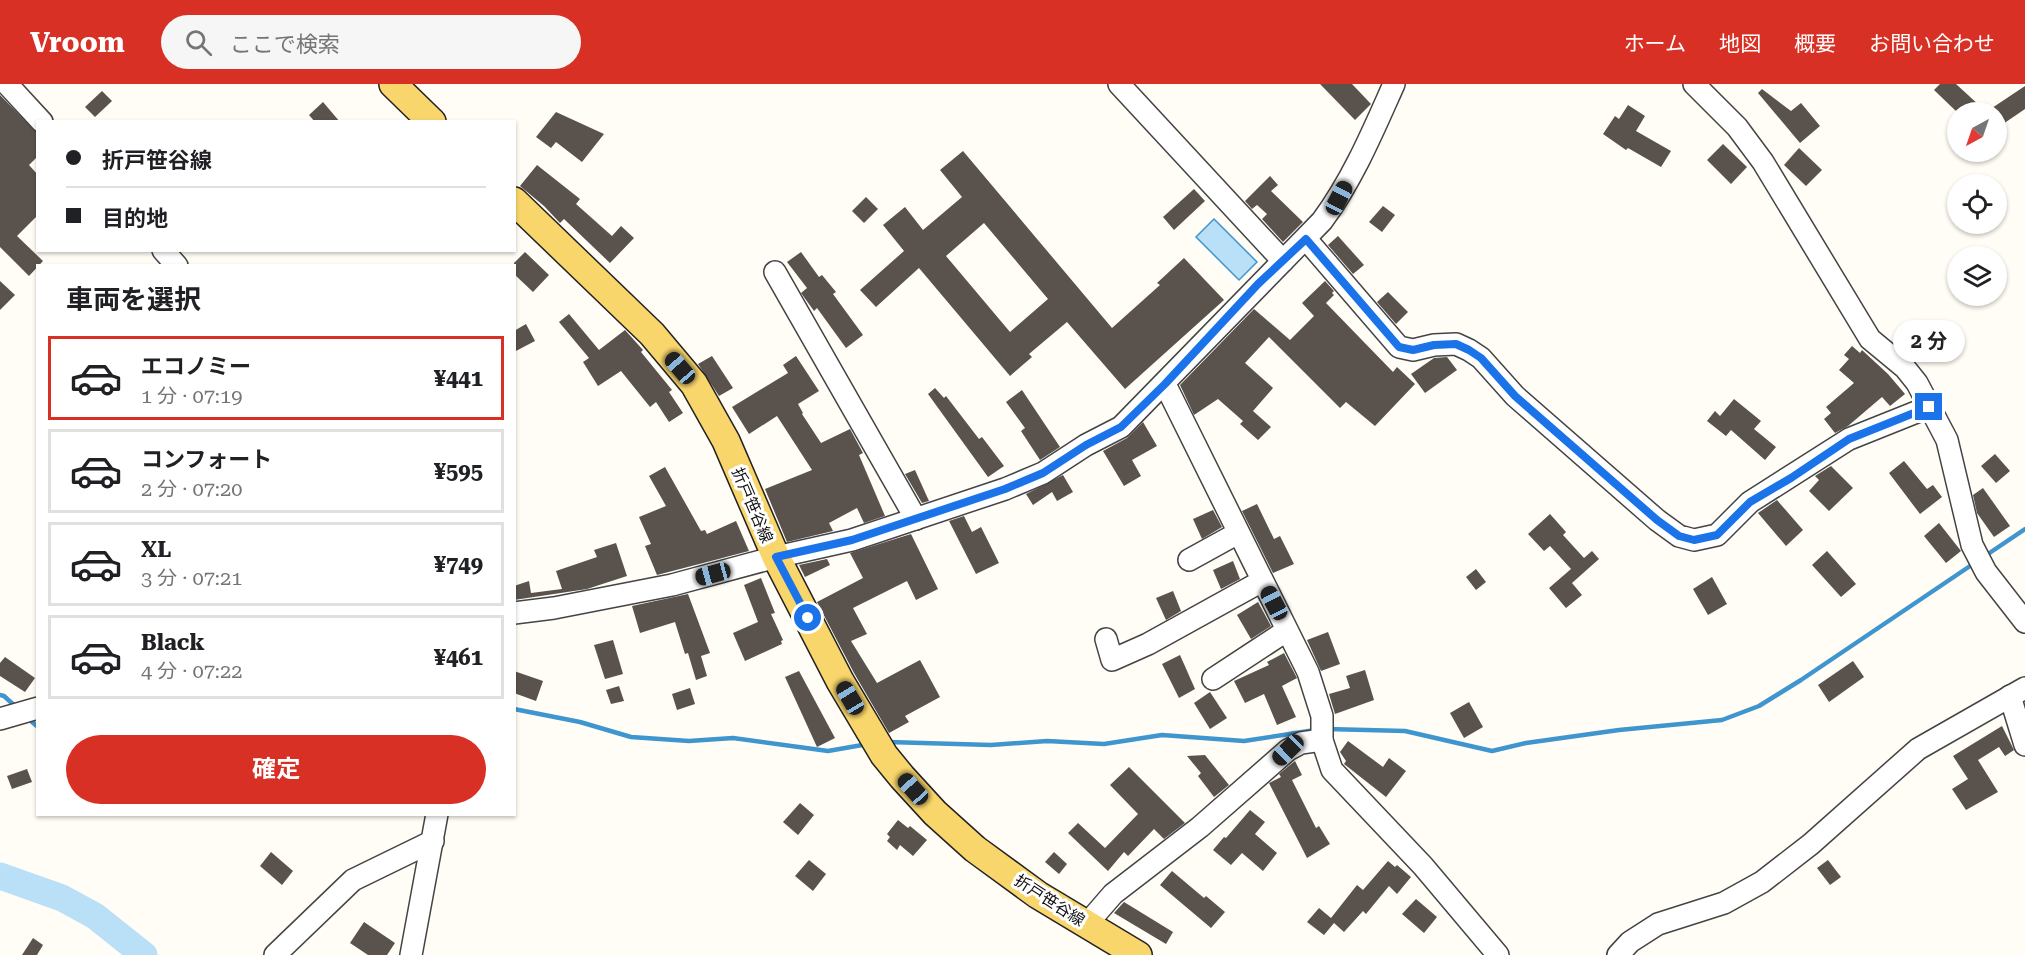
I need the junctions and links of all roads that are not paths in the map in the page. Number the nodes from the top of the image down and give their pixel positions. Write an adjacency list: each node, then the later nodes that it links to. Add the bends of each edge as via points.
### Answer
1 (7, 84): 6 (street)
2 (393, 84): 7 (main road)
3 (1119, 84): 11 (street)
4 (1394, 84): 9 (street, via 1339,198)
5 (1694, 84): 15 (street, via 1737,127 1763,162 1870,339 1905,368)
6 (40, 120)
7 (430, 120)
8 (516, 203): 18 (main road, 折戸笹谷線, via 652,334 694,384 726,441)
9 (1306, 239): 11 (street); 15 (street, via 1399,347 1413,350 1456,344 1481,358 1515,396 1679,536 1694,540 1717,535 1750,502 1849,439)
10 (165, 252): 12 (street)
11 (1283, 261): 14 (street)
12 (175, 264)
13 (775, 272): 16 (street)
14 (1165, 384): 16 (street, via 1121,427 1043,473); 17 (street)
15 (1929, 407): 22 (street, via 1947,440 1977,555)
16 (916, 519): 18 (street, via 852,540)
17 (1238, 533): 19 (street); 20 (street)
18 (776, 557): 21 (street, via 672,585); 31 (main road, 折戸笹谷線, via 840,681 884,755 902,777 975,849 1038,895)
19 (1190, 560)
20 (1262, 581): 23 (street); 24 (street, via 1112,660)
21 (516, 613)
22 (2025, 622)
23 (1286, 631): 25 (street); 27 (street, via 1308,672 1322,716)
24 (1106, 639)
25 (1213, 679)
26 (2018, 692): 28 (street); 36 (street, via 1918,749 1762,882 1724,903 1658,924)
27 (1322, 740): 31 (street, via 1301,743 1288,750 1200,827 1113,894); 35 (street, via 1332,770)
28 (2025, 745)
29 (437, 816): 30 (street)
30 (433, 840): 32 (street, via 353,880); 33 (street)
31 (1087, 924): 34 (main road, 折戸笹谷線)
32 (275, 955)
33 (411, 955)
34 (1138, 955)
35 (1498, 955)
36 (1618, 955)

